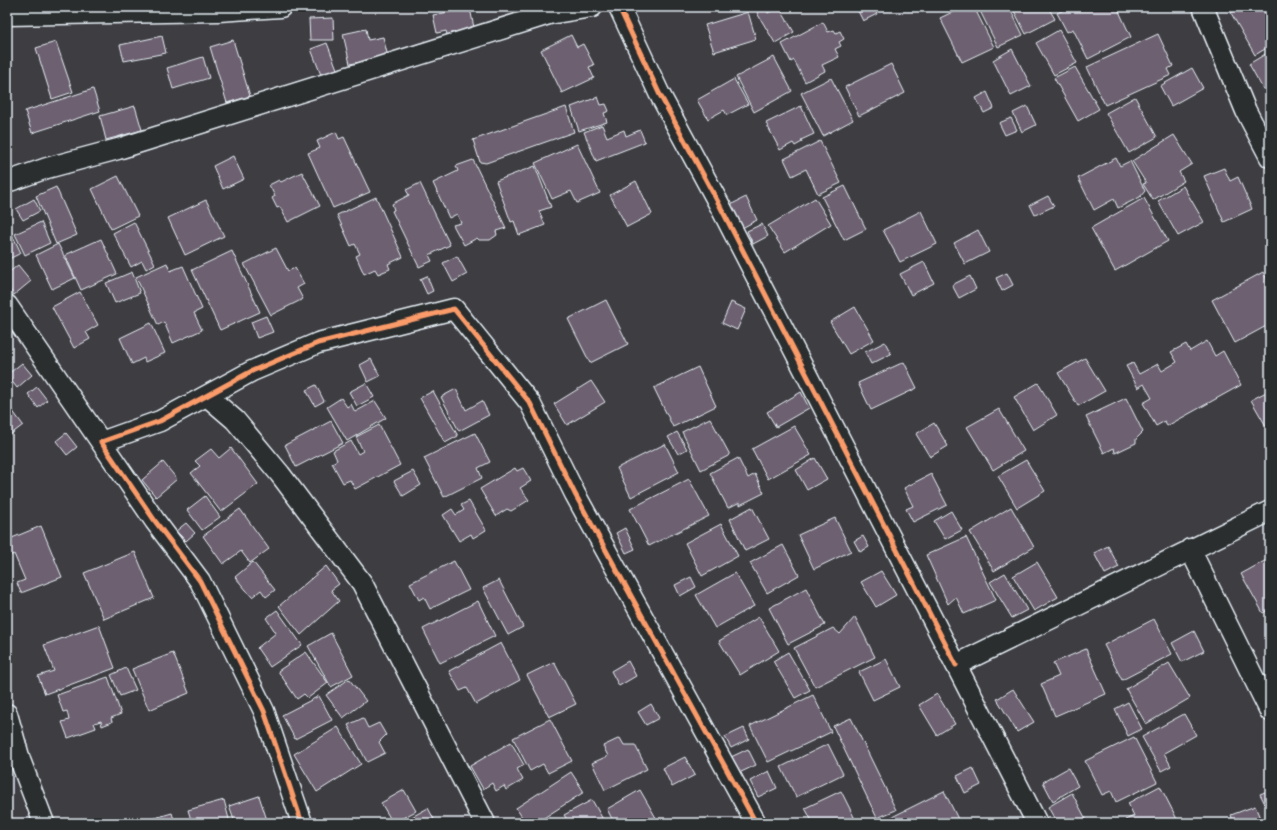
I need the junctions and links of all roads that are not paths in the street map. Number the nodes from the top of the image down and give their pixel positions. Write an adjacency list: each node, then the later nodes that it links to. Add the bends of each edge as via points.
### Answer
1 (281, 7): 6 (street)
2 (525, 7): 7 (street)
3 (592, 7): 7 (street)
4 (619, 7): 16 (street, via 659,93 719,204)
5 (1203, 7): 9 (street, via 1246,111)
6 (219, 9): 8 (street)
7 (549, 14): 10 (street)
8 (7, 15)
9 (1270, 158)
10 (7, 182)
11 (7, 305): 13 (street)
12 (207, 396): 13 (street, via 160,421); 22 (street, via 235,420 280,474 362,584); 23 (street, via 252,371 318,343 454,309 530,403 574,494)
13 (101, 442): 21 (street, via 154,521 200,581 264,711)
14 (1270, 511): 15 (street)
15 (1190, 549): 16 (street); 17 (street)
16 (956, 665): 24 (street)
17 (1270, 711)
18 (7, 714): 19 (street)
19 (14, 763): 20 (street)
20 (44, 823)
21 (302, 823)
22 (485, 823)
23 (756, 823)
24 (1037, 823)

